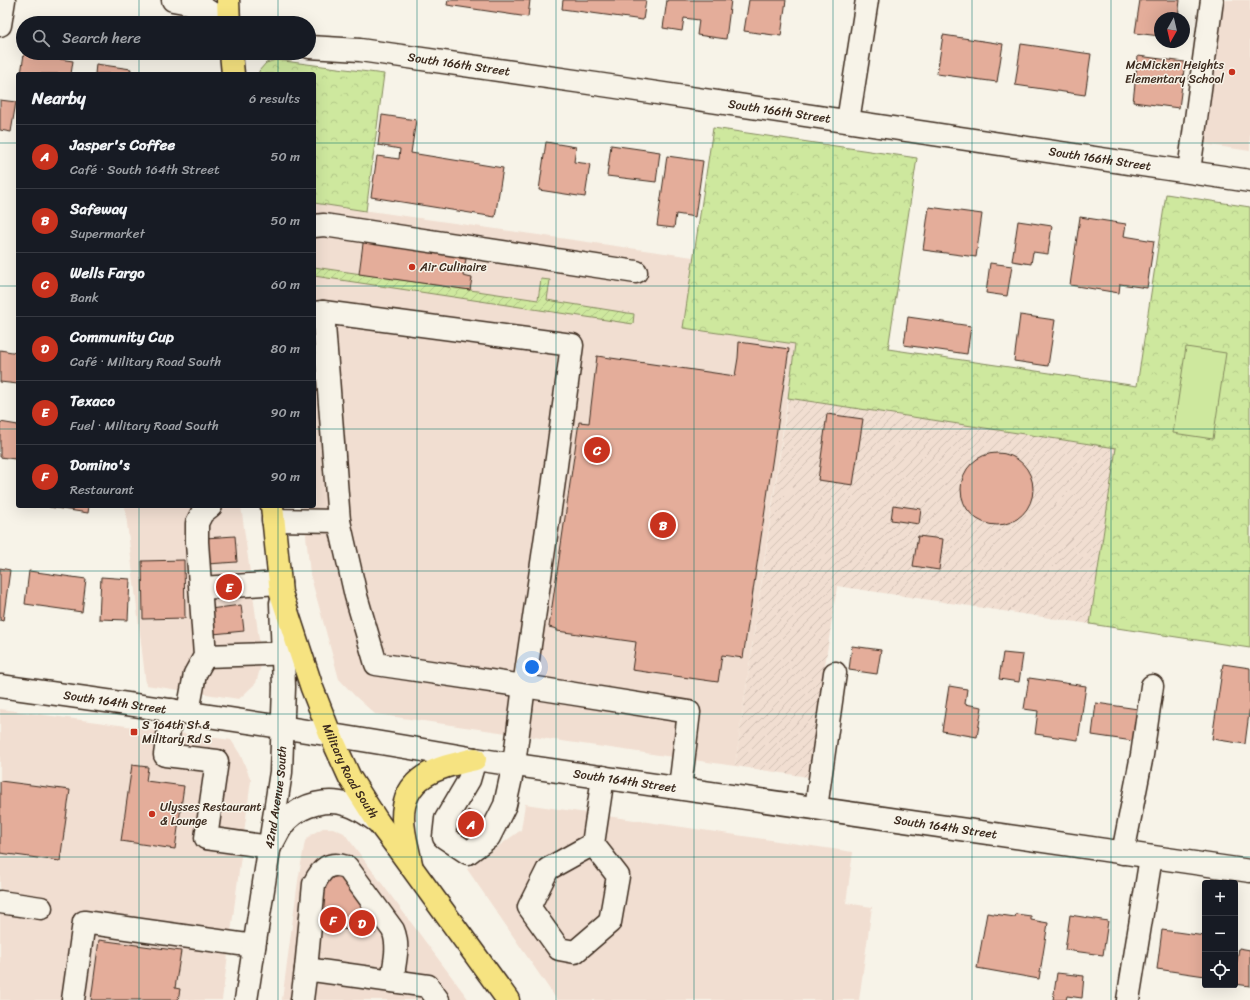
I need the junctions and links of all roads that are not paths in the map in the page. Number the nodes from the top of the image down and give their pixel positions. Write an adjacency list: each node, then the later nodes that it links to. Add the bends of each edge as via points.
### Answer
1 (4, 0): 8 (street)
2 (173, 0): 6 (street, via 189,3)
3 (228, 0): 7 (main road)
4 (867, 0): 12 (street)
5 (1212, 0): 13 (street)
6 (216, 16)
7 (228, 16)
8 (0, 25)
9 (316, 47): 12 (street, South 166th Street, via 360,50)
10 (232, 60): 11 (main road)
11 (233, 72)
12 (848, 121): 13 (street, South 166th Street)
13 (1189, 171): 14 (street, South 166th Street)
14 (1250, 181)
15 (316, 226): 16 (street)
16 (636, 272)
17 (318, 312): 20 (street); 27 (street, via 572,345)
18 (208, 508): 21 (street, via 202,513 197,523)
19 (272, 513): 20 (street); 22 (main road, Military Road South)
20 (339, 521): 27 (street, via 356,596 376,664)
21 (201, 588): 22 (street); 24 (street)
22 (280, 588): 23 (main road, Military Road South)
23 (292, 653): 24 (street); 30 (street, 42nd Avenue South); 31 (main road, Military Road South, via 312,688)
24 (205, 656): 29 (street, via 194,674)
25 (835, 673): 36 (street)
26 (0, 686): 29 (street, South 164th Street)
27 (524, 686): 33 (street); 35 (street, via 689,712)
28 (1152, 686): 40 (street)
29 (180, 711): 30 (street, South 164th Street); 39 (street, via 164,755 217,761 206,838)
30 (283, 727): 31 (street, South 164th Street); 39 (street, 42nd Avenue South, via 281,772)
31 (330, 734): 32 (street, South 164th Street); 37 (main road, Military Road South, via 350,778)
32 (475, 759): 33 (street, South 164th Street); 33 (street, via 469,780 446,819 444,837 468,853 489,836 505,805); 42 (main road, via 442,767 422,777 411,789 405,802 403,818)
33 (514, 764): 34 (street, South 164th Street)
34 (603, 777): 35 (street, South 164th Street); 38 (street)
35 (680, 788): 36 (street, South 164th Street)
36 (816, 808): 40 (street, South 164th Street)
37 (378, 822): 39 (street, via 349,805 318,803 300,810 287,819); 42 (main road, Military Road South)
38 (593, 844): 38 (street, via 548,869 528,907 559,948 575,952 610,922 618,876)
39 (270, 847): 46 (street, 42nd Avenue South)
40 (1123, 853): 41 (street, South 164th Street)
41 (1151, 857): 43 (street, South 164th Street); 54 (street)
42 (413, 871): 53 (main road, Military Road South)
43 (1250, 871)
44 (0, 902): 45 (street)
45 (41, 908)
46 (254, 946): 49 (street, via 84,922); 50 (street, 42nd Avenue South)
47 (306, 970): 48 (street); 48 (street, via 314,884 325,868 340,864 347,867 393,930 397,946); 51 (street)
48 (392, 981): 52 (street, via 428,986)
49 (73, 1000)
50 (246, 1000)
51 (302, 1000)
52 (438, 1000)
53 (508, 1000)
54 (1128, 1000)

